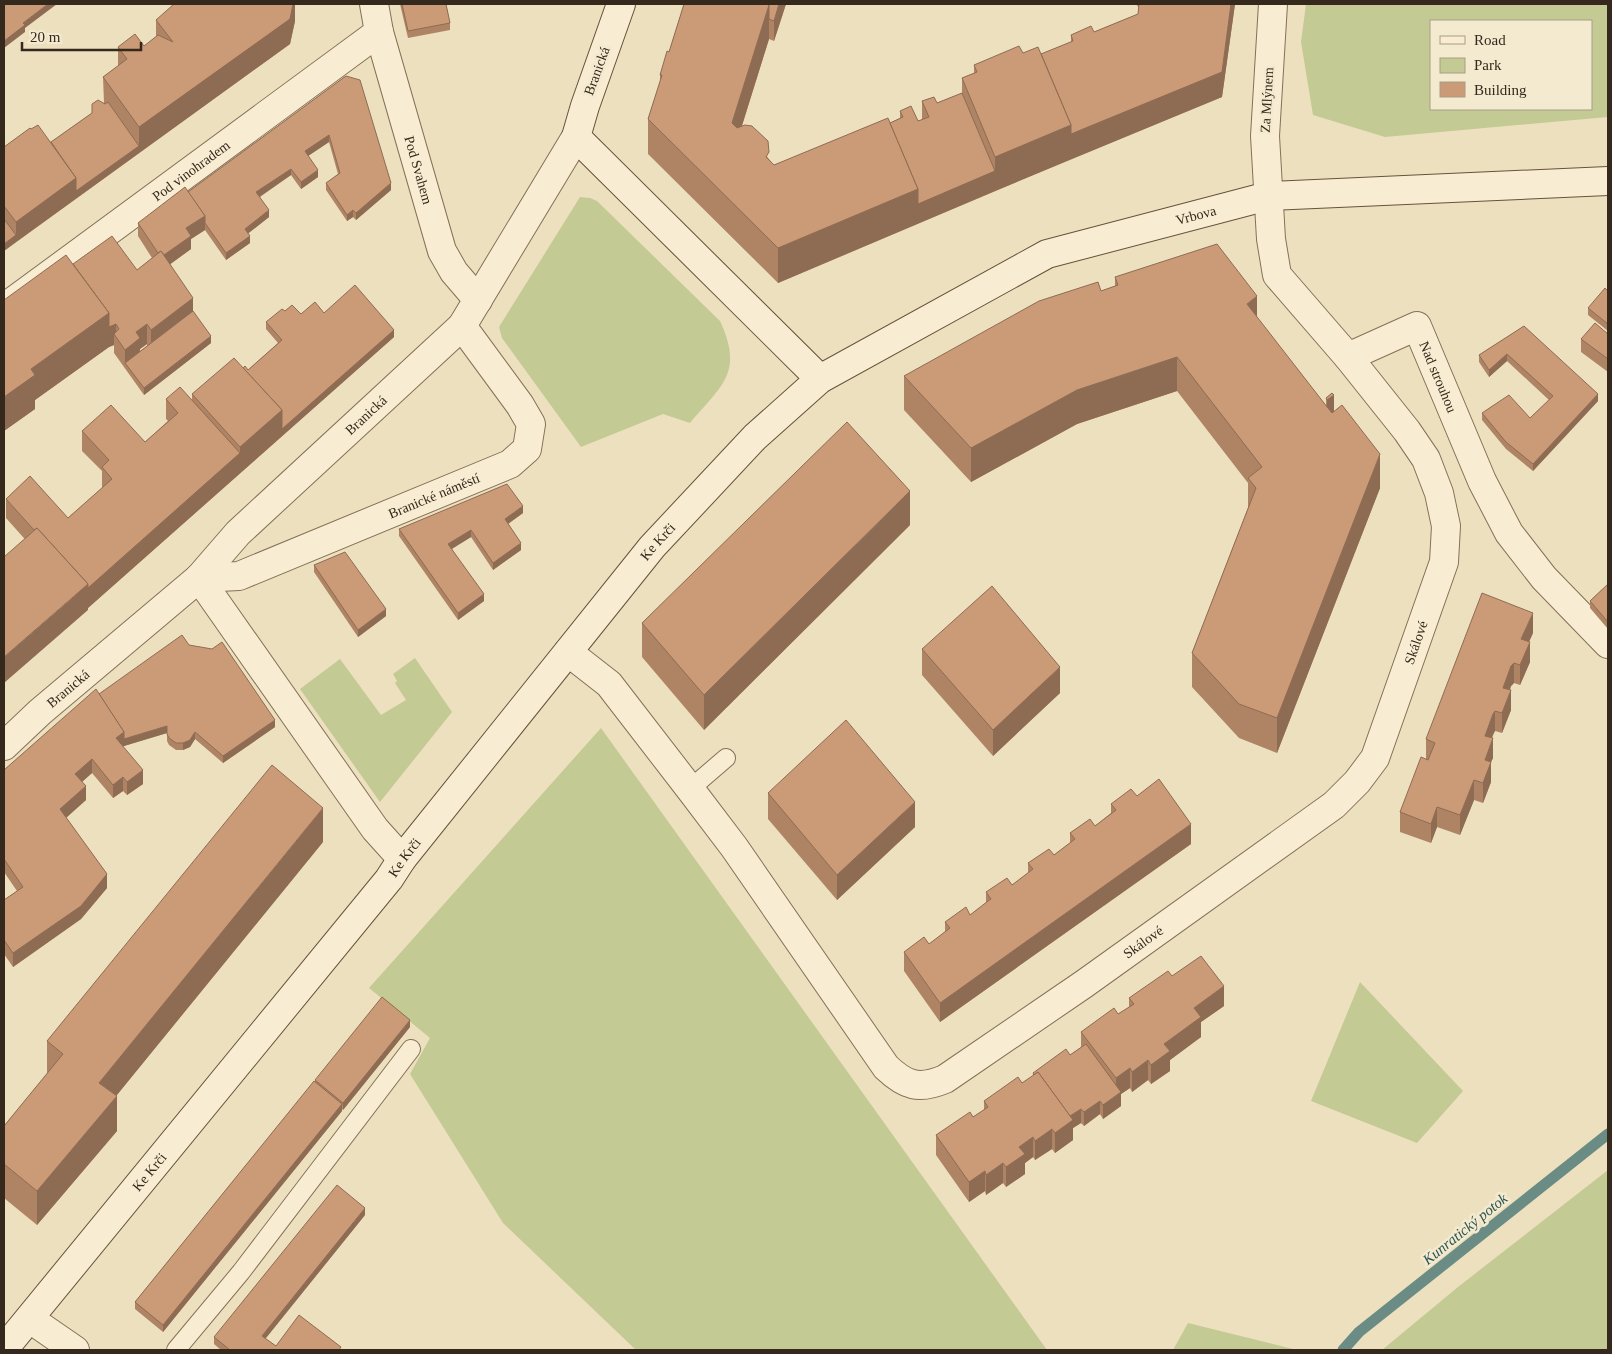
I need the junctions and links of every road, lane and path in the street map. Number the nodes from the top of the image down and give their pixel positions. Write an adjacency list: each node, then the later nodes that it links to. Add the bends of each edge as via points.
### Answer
1 (374, 4): 4 (street)
2 (621, 4): 5 (street, Branická)
3 (1273, 4): 7 (street, Za Mlýnem, via 1265,136)
4 (379, 32): 8 (street, Pod Svahem, via 442,251 454,272); 9 (street, Pod vinohradem)
5 (576, 137): 8 (street, Branická); 12 (street)
6 (1608, 181): 7 (street, Vrbova)
7 (1268, 196): 11 (street, via 1277,276); 12 (street, Vrbova, via 1047,254)
8 (478, 300): 10 (street, Branická)
9 (4, 308)
10 (462, 326): 13 (street, Branická, via 238,533); 13 (street, Branické náměstí, via 531,424 526,449 510,464 239,576)
11 (1348, 357): 14 (street, Nad strouhou, via 1417,326 1482,481 1509,533 1544,578); 18 (street, Skálové, via 1426,459 1439,492 1446,526 1444,562 1375,758 1334,805 945,1079 931,1085 916,1086 899,1080 886,1067 734,847)
12 (820, 380): 15 (street, Ke Krči, via 755,437 652,547)
13 (199, 578): 16 (street, Branická); 19 (street, via 375,829)
14 (1608, 644)
15 (568, 652): 18 (street, Skálové, via 609,684); 19 (street, Ke Krči)
16 (4, 746)
17 (726, 758): 18 (lane)
18 (690, 790)
19 (402, 859): 21 (street, Ke Krči, via 383,887)
20 (411, 1049): 24 (lane, via 241,1272)
21 (30, 1319): 22 (street, Ke Krči); 23 (street)
22 (4, 1349)
23 (75, 1350)
24 (176, 1350)

